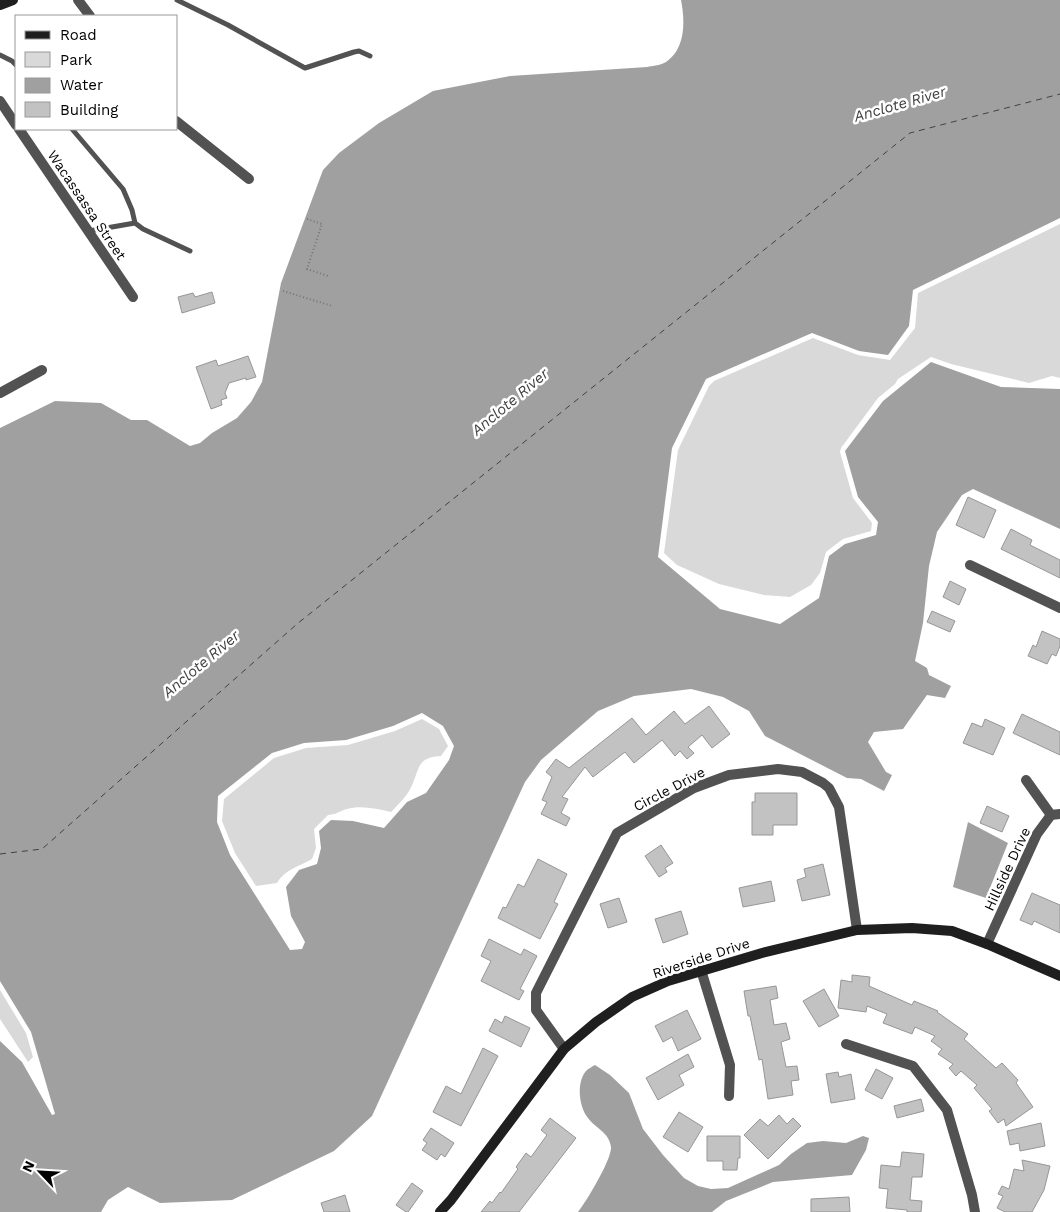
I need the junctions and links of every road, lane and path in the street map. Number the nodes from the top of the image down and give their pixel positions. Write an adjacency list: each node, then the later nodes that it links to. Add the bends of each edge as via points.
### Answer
1 (13, 0): 4 (street)
2 (78, 0): 5 (street)
3 (177, 0): 7 (lane, via 228,24 305,68 359,51)
4 (0, 5)
5 (89, 15)
6 (0, 55): 8 (lane)
7 (370, 56)
8 (15, 64)
9 (0, 101): 11 (street)
10 (178, 123): 14 (street)
11 (15, 124)
12 (20, 130): 17 (street, Wacassassa Street)
13 (73, 130): 16 (lane, via 123,189)
14 (249, 179)
15 (307, 219): 19 (path, via 322,224 307,269)
16 (135, 223): 17 (lane); 18 (lane)
17 (88, 231): 21 (street, Wacassassa Street)
18 (190, 251)
19 (328, 276)
20 (283, 291): 22 (path)
21 (133, 297)
22 (332, 306)
23 (42, 370): 24 (street)
24 (0, 393)
25 (970, 564): 26 (street)
26 (1060, 608)
27 (1026, 780): 28 (street)
28 (1056, 814): 30 (street, Hillside Drive, via 1037,834)
29 (857, 930): 30 (street, Riverside Drive, via 912,928 952,931); 31 (street, Riverside Drive); 34 (street, Circle Drive, via 839,807 829,788 802,772 778,769 729,775 694,788 617,833 536,993 536,1010)
30 (987, 944): 32 (street, Riverside Drive)
31 (701, 970): 34 (street, Riverside Drive, via 632,997); 35 (street, via 730,1065)
32 (1060, 976)
33 (846, 1044): 37 (street, via 913,1066 947,1110)
34 (564, 1049): 36 (street, Riverside Drive)
35 (729, 1096)
36 (440, 1212)
37 (975, 1212)

